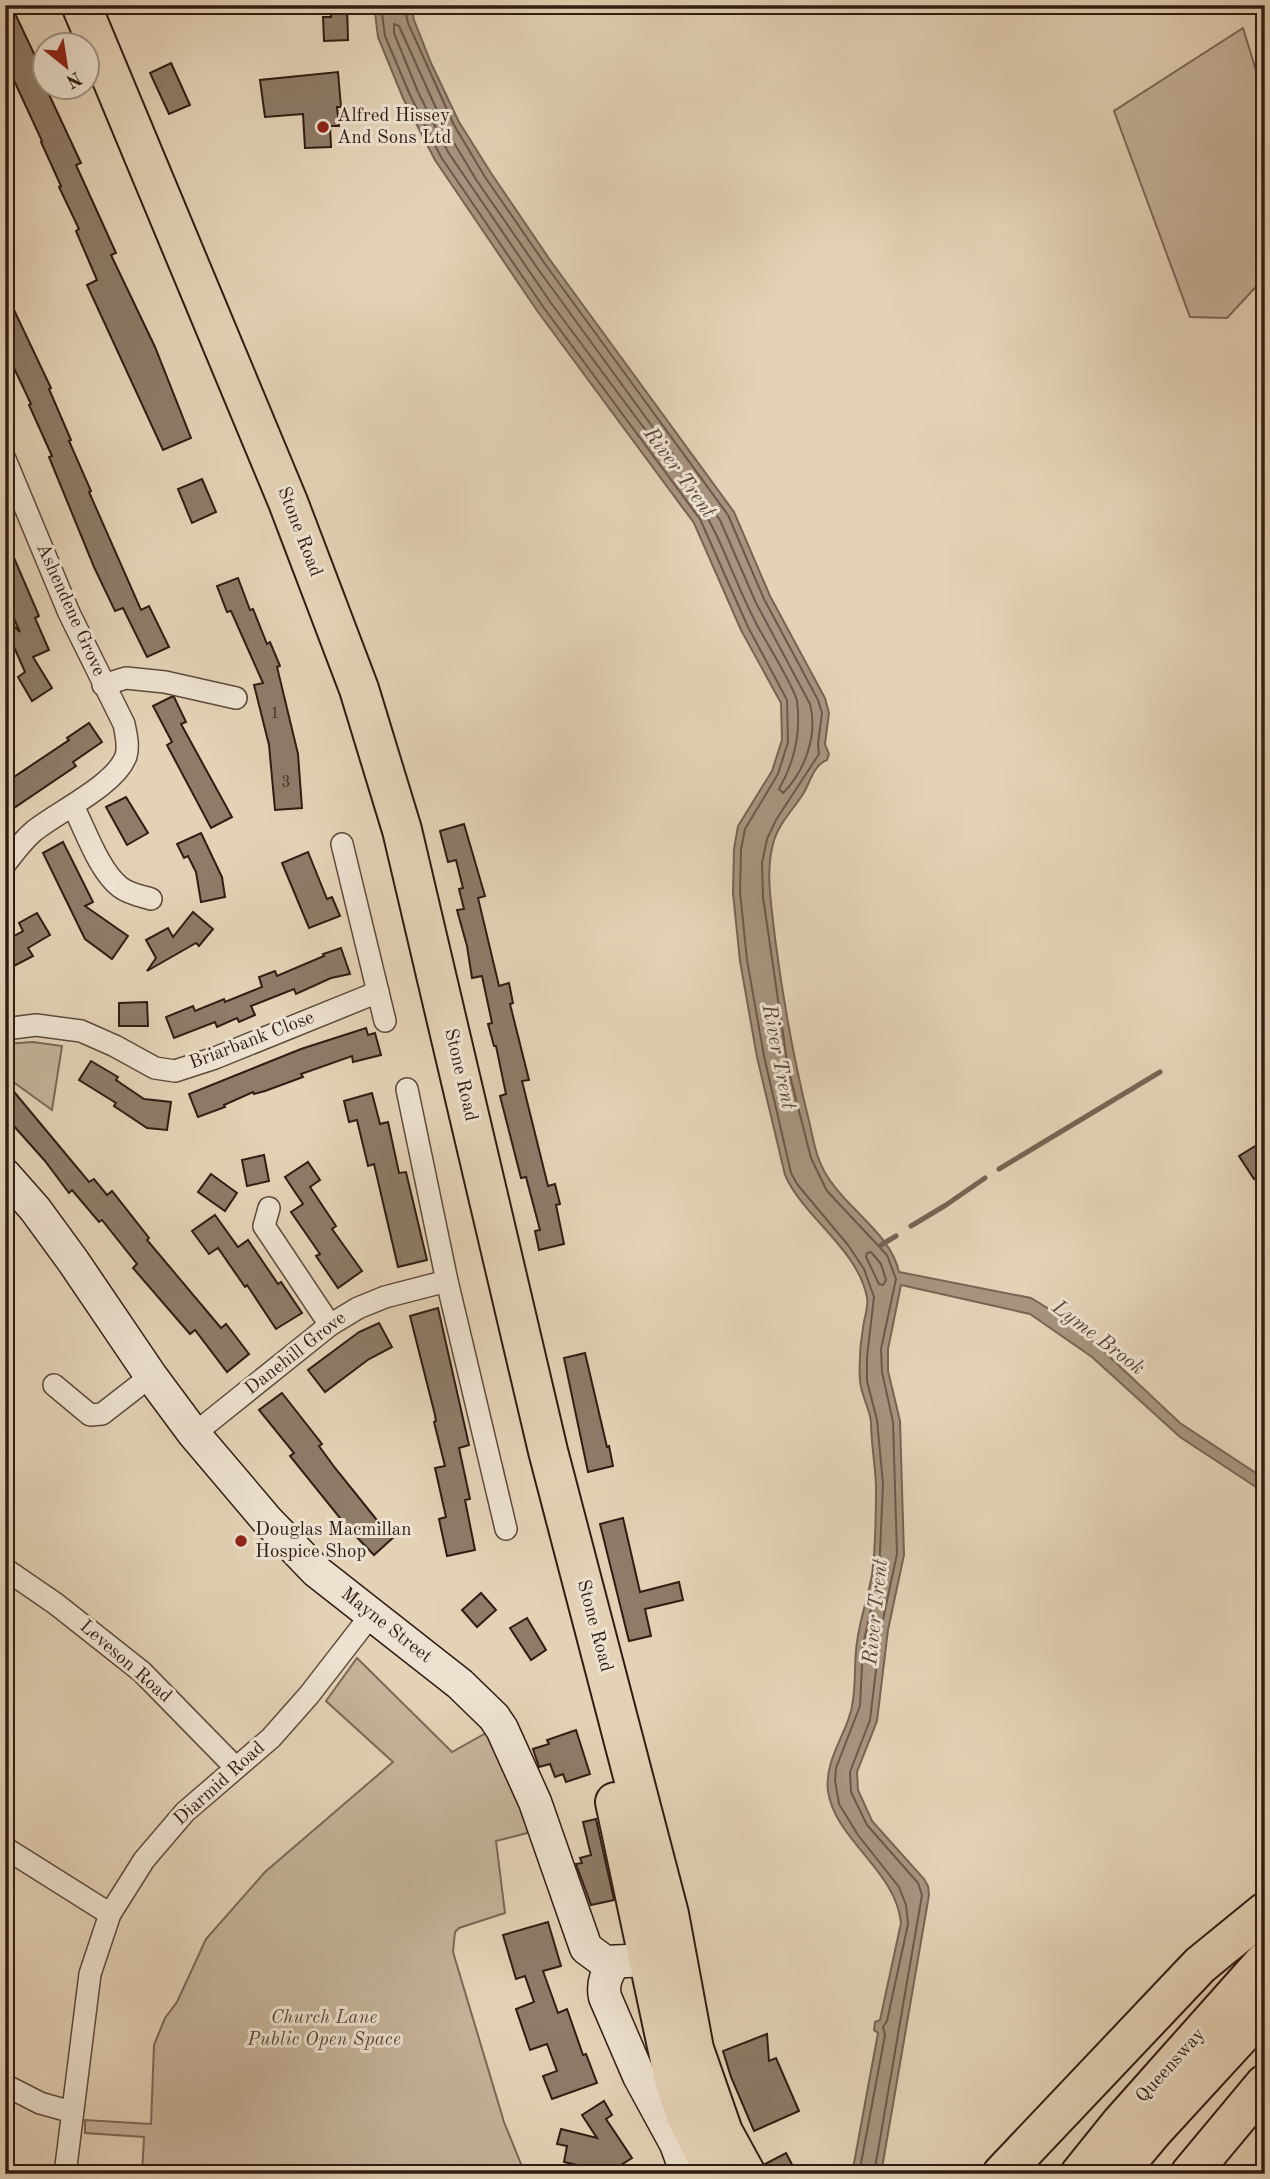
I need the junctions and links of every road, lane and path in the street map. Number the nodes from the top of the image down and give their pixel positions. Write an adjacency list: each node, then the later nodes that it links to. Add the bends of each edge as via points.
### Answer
1 (54, 5): 3 (highway)
2 (80, 5): 7 (highway, Stone Road, via 213,319)
3 (65, 32)
4 (96, 102): 7 (highway, Stone Road)
5 (5, 459): 6 (street, Ashendene Grove)
6 (13, 499): 8 (street, Ashendene Grove)
7 (295, 554): 32 (highway, Stone Road, via 382,846 526,1461 612,1792)
8 (103, 685): 9 (street, via 127,678 165,682 214,702); 10 (street, Ashendene Grove, via 124,724 126,756 117,771)
9 (236, 698)
10 (73, 806): 12 (street, via 33,832); 13 (street, via 107,872 120,887)
11 (342, 844): 14 (street)
12 (5, 864)
13 (151, 899)
14 (378, 992): 15 (street); 16 (street, Briarbank Close, via 175,1070 155,1069 81,1031 36,1025)
15 (385, 1021)
16 (5, 1029)
17 (404, 1096): 20 (street)
18 (5, 1175): 22 (street, Mayne Street, via 73,1262)
19 (260, 1219): 21 (street)
20 (447, 1281): 21 (street, Danehill Grove, via 358,1307); 25 (street)
21 (330, 1325): 24 (street, Danehill Grove)
22 (151, 1376): 23 (street, via 102,1414 90,1415); 24 (street, Mayne Street)
23 (54, 1385)
24 (194, 1434): 27 (street, Mayne Street, via 316,1571)
25 (500, 1523)
26 (5, 1569): 28 (street, Leveson Road, via 142,1672)
27 (371, 1615): 28 (street, Diarmid Road, via 271,1738); 32 (street, Mayne Street, via 460,1684 498,1723 535,1802 586,1948 598,1959)
28 (235, 1767): 31 (street, Diarmid Road, via 185,1812 144,1860)
29 (5, 1848): 31 (street)
30 (1265, 1912): 42 (highway, via 1200,1965)
31 (110, 1914): 37 (street, Diarmid Road, via 90,1974)
32 (647, 1960): 39 (street, via 605,1980 603,1988); 40 (highway, Stone Road, via 685,2114); 41 (highway, Stone Road, via 694,2049 723,2133)
33 (1265, 1961): 43 (highway, Queensway)
34 (1265, 2009): 44 (highway, Queensway)
35 (1265, 2084): 45 (highway)
36 (5, 2085): 37 (street, via 40,2103)
37 (72, 2112): 38 (street, Diarmid Road)
38 (65, 2174)
39 (687, 2174)
40 (715, 2174)
41 (746, 2174)
42 (1002, 2174)
43 (1080, 2174)
44 (1117, 2174)
45 (1190, 2174)

